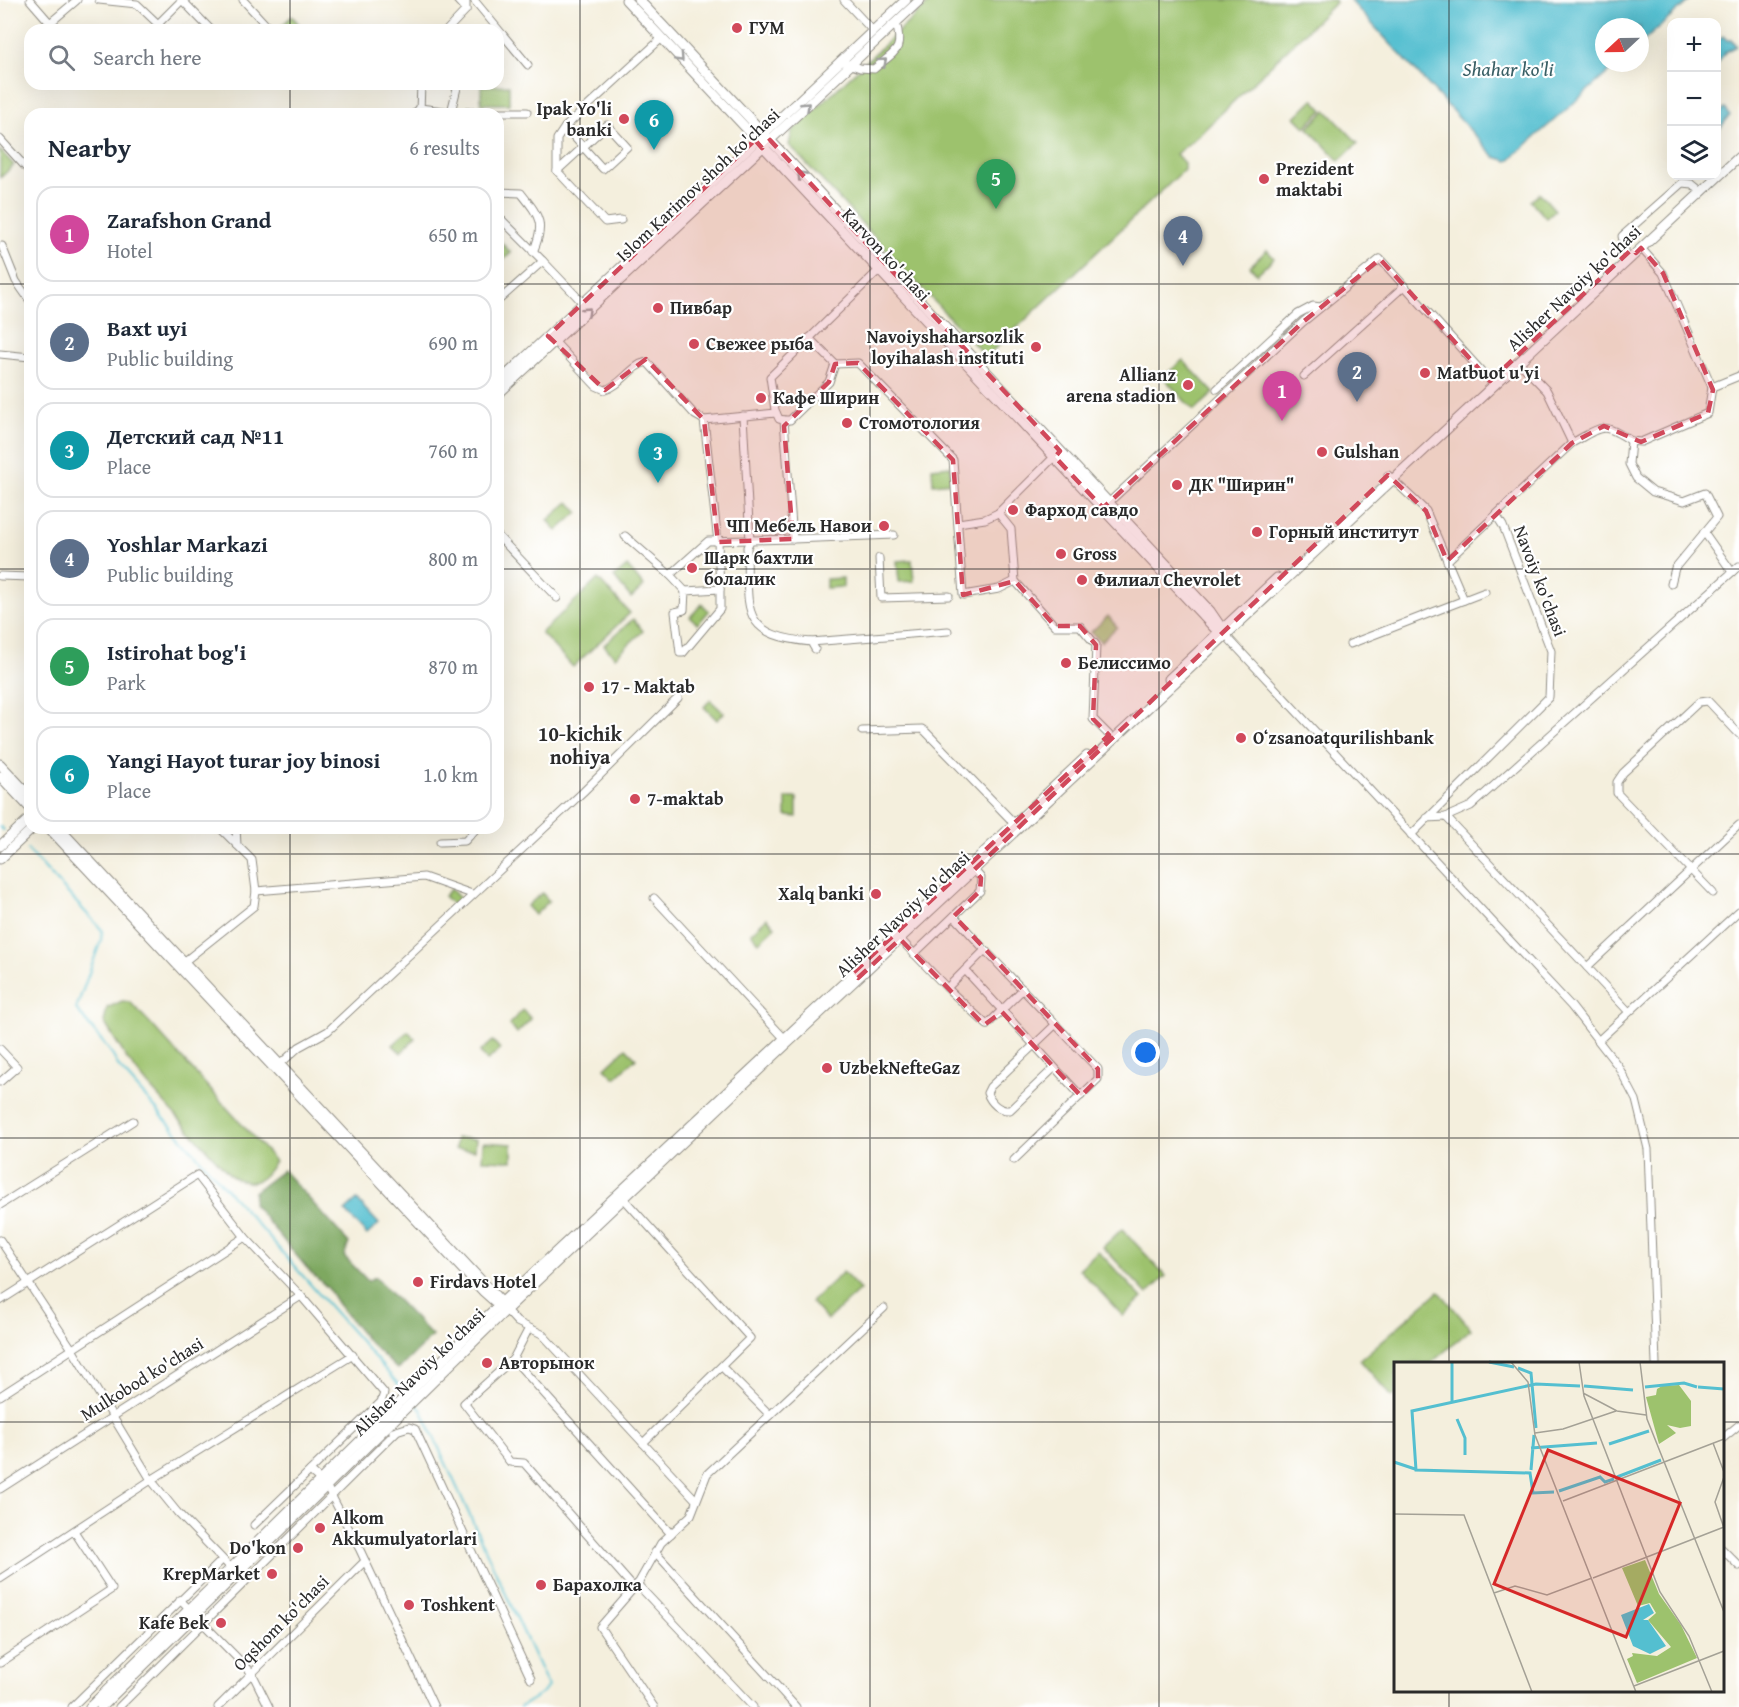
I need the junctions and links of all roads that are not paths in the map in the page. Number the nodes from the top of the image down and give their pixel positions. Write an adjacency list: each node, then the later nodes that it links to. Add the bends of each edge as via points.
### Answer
1 (30, 0): 16 (street)
2 (77, 0): 17 (street)
3 (99, 0): 18 (street, via 137,4)
4 (182, 0): 18 (street); 19 (street)
5 (243, 0): 20 (street)
6 (457, 0): 14 (street)
7 (466, 0): 14 (street)
8 (474, 0): 22 (street)
9 (626, 0): 24 (main road, Karvon ko'chasi)
10 (639, 0): 36 (main road)
11 (844, 0): 23 (street)
12 (906, 0): 23 (main road, Islom Karimov shoh ko'chasi)
13 (920, 0): 15 (main road, Islom Karimov shoh ko'chasi)
14 (466, 10): 21 (street)
15 (896, 22): 28 (main road, Islom Karimov shoh ko'chasi); 28 (street, one-way to 15, via 874,69 898,48 901,40)
16 (48, 24)
17 (51, 24)
18 (158, 24)
19 (205, 24)
20 (265, 24)
21 (453, 24)
22 (491, 24)
23 (873, 31): 26 (main road, Islom Karimov shoh ko'chasi)
24 (662, 38): 35 (street); 38 (main road, Karvon ko'chasi, one-way to 38)
25 (504, 41): 27 (street)
26 (840, 60): 28 (street); 36 (main road, Islom Karimov shoh ko'chasi)
27 (528, 65)
28 (850, 65): 39 (main road, Islom Karimov shoh ko'chasi, one-way to 28)
29 (420, 90): 31 (street)
30 (456, 90): 32 (street)
31 (418, 108)
32 (452, 108)
33 (504, 112): 34 (street)
34 (527, 112)
35 (565, 127): 40 (street); 47 (street, via 556,139)
36 (763, 132): 38 (main road, Islom Karimov shoh ko'chasi); 39 (main road)
37 (0, 140): 45 (street)
38 (755, 140): 41 (main road, Karvon ko'chasi); 61 (main road, Islom Karimov shoh ko'chasi)
39 (770, 140): 41 (main road, Islom Karimov shoh ko'chasi); 57 (main road, one-way to 39)
40 (582, 147): 40 (street, via 603,169 627,147 607,124); 47 (street)
41 (762, 148): 57 (main road, Karvon ko'chasi); 64 (main road, Islom Karimov shoh ko'chasi, one-way to 41)
42 (1739, 149): 44 (main road, Alisher Navoiy ko'chasi)
43 (1739, 158): 44 (main road, Alisher Navoiy ko'chasi)
44 (1727, 164): 46 (main road, Alisher Navoiy ko'chasi); 54 (main road, Alisher Navoiy ko'chasi)
45 (24, 166)
46 (1721, 167)
47 (557, 171): 51 (street, via 606,222)
48 (1706, 180): 49 (main road, Alisher Navoiy ko'chasi)
49 (1697, 188): 54 (main road, Alisher Navoiy ko'chasi); 54 (street, via 1682,183 1622,236)
50 (504, 192): 55 (street, via 521,193 539,215 541,236)
51 (621, 220)
52 (504, 222): 55 (street)
53 (2, 246): 59 (street)
54 (1634, 251): 67 (main road, Alisher Navoiy ko'chasi); 72 (main road, Alisher Navoiy ko'chasi); 73 (street, via 1663,273)
55 (533, 252): 56 (street)
56 (543, 261): 60 (street); 61 (street)
57 (881, 268): 63 (street); 82 (main road, Karvon ko'chasi)
58 (1403, 287): 62 (street, via 1380,259); 69 (street); 72 (street)
59 (24, 292)
60 (504, 296)
61 (582, 302): 64 (main road, Islom Karimov shoh ko'chasi)
62 (1321, 307): 75 (street, via 1313,306 1298,314); 84 (street)
63 (808, 338): 68 (street); 76 (street, via 770,377)
64 (551, 339): 71 (main road, Islom Karimov shoh ko'chasi); 74 (main road, Islom Karimov shoh ko'chasi); 78 (street, via 596,386 605,390 640,364 651,364 695,415)
65 (0, 354): 66 (street)
66 (24, 356)
67 (1519, 362): 72 (main road, Alisher Navoiy ko'chasi); 81 (street, via 1547,391)
68 (835, 364): 79 (street, via 829,382 790,420); 87 (street, via 858,363 953,460)
69 (1304, 376)
70 (1739, 376): 73 (street)
71 (504, 378)
72 (1492, 383): 83 (main road, Alisher Navoiy ko'chasi)
73 (1712, 387): 80 (street, via 1708,413 1641,442)
74 (504, 388)
75 (1217, 389)
76 (776, 413): 77 (street); 79 (street)
77 (743, 416): 78 (street); 92 (street)
78 (704, 420): 94 (street)
79 (784, 420): 91 (street)
80 (1631, 441): 81 (street, Navoiy ko'chasi, via 1604,426); 88 (street, via 1629,464 1636,478 1653,492 1684,501 1705,493 1718,517)
81 (1572, 442): 86 (street, Navoiy ko'chasi)
82 (1057, 454): 84 (main road, Karvon ko'chasi); 85 (street)
83 (1390, 477): 96 (street, via 1426,511); 111 (main road, Alisher Navoiy ko'chasi)
84 (1106, 505): 111 (main road, Karvon ko'chasi)
85 (998, 513): 87 (street); 102 (street, via 1011,529)
86 (1496, 514): 96 (street, Navoiy ko'chasi); 124 (street, Navoiy ko'chasi, via 1551,651 1549,697)
87 (958, 523): 102 (street, via 963,595 999,589)
88 (1704, 532): 98 (street); 103 (street, via 1675,568)
89 (625, 536): 99 (street)
90 (894, 536): 91 (street)
91 (793, 539): 92 (street)
92 (750, 541): 94 (street); 112 (street, via 749,608 753,620 763,631 780,639)
93 (504, 542): 108 (street)
94 (718, 542): 99 (street, via 708,541); 104 (street)
95 (879, 558): 107 (street, via 881,598)
96 (1447, 561): 109 (street)
97 (1739, 566): 98 (street)
98 (1732, 572): 123 (street, via 1471,806)
99 (670, 575): 105 (street)
100 (0, 576): 101 (street)
101 (24, 577)
102 (1015, 581): 118 (street, via 1055,626 1080,626 1096,645 1093,719)
103 (1671, 584)
104 (720, 589): 105 (street); 105 (street, via 720,609 680,653 675,612 684,610)
105 (685, 591)
106 (1485, 592): 109 (street)
107 (949, 596)
108 (557, 598)
109 (1464, 600): 113 (street)
110 (948, 631): 112 (street)
111 (1224, 634): 118 (main road, Alisher Navoiy ko'chasi); 134 (street); 139 (main road, Alisher Navoiy ko'chasi)
112 (811, 642): 114 (street)
113 (1350, 644)
114 (815, 649)
115 (678, 698): 143 (street)
116 (862, 730): 125 (street, via 922,729)
117 (1739, 734): 140 (street, via 1708,701 1699,702 1617,782 1617,793)
118 (1109, 735): 125 (main road, Alisher Navoiy ko'chasi)
119 (0, 764): 121 (main road)
120 (0, 776): 122 (main road)
121 (24, 790)
122 (24, 802)
123 (1446, 817): 124 (street); 151 (street)
124 (1427, 818): 134 (street)
125 (1014, 823): 153 (main road, Alisher Navoiy ko'chasi)
126 (24, 824): 137 (main road)
127 (1739, 825): 140 (street)
128 (27, 834): 138 (main road)
129 (55, 834): 150 (main road)
130 (64, 834): 150 (main road)
131 (226, 834): 136 (street)
132 (236, 834): 136 (street)
133 (471, 834): 135 (street, via 465,841)
134 (1411, 835): 160 (street)
135 (440, 842)
136 (237, 845): 141 (street, via 252,860)
137 (0, 846)
138 (0, 859)
139 (974, 870): 146 (street, via 981,878 980,891); 147 (main road, Alisher Navoiy ko'chasi)
140 (1692, 871): 142 (street); 151 (street)
141 (256, 891): 143 (street, via 424,877); 150 (street, via 254,906)
142 (1713, 893)
143 (472, 894): 163 (street, via 328,1031 299,1047)
144 (654, 898): 159 (street)
145 (1739, 910): 157 (street)
146 (954, 916): 148 (street); 149 (street)
147 (900, 939): 149 (street); 153 (main road, Alisher Navoiy ko'chasi)
148 (985, 950): 152 (street); 155 (street)
149 (914, 954): 154 (street)
150 (182, 964): 163 (main road)
151 (1587, 967): 157 (street)
152 (965, 970): 154 (street); 156 (street)
153 (856, 975): 159 (main road, Alisher Navoiy ko'chasi); 167 (main road, Alisher Navoiy ko'chasi)
154 (947, 988): 156 (street, via 984,1025)
155 (1023, 989): 156 (street); 158 (street)
156 (1002, 1012): 161 (street)
157 (1629, 1012): 160 (street)
158 (1056, 1024): 161 (street); 166 (street, via 1098,1069 1098,1079)
159 (784, 1038): 167 (main road, Alisher Navoiy ko'chasi)
160 (1599, 1040): 186 (street, via 1636,1100 1648,1149)
161 (1034, 1046): 164 (street); 164 (street, via 990,1086 987,1093 993,1104 1010,1110)
162 (0, 1050): 165 (street, via 16,1067)
163 (278, 1066): 176 (main road)
164 (1054, 1068): 166 (street)
165 (0, 1082)
166 (1081, 1096): 169 (street)
167 (722, 1100): 170 (main road, Alisher Navoiy ko'chasi); 175 (main road, Alisher Navoiy ko'chasi)
168 (134, 1121): 171 (street)
169 (1014, 1160)
170 (624, 1199): 179 (main road, Alisher Navoiy ko'chasi); 187 (street, via 750,1338)
171 (0, 1206)
172 (245, 1237): 174 (street, via 197,1175); 177 (street); 183 (street)
173 (0, 1240): 174 (street)
174 (28, 1282): 178 (street); 183 (street)
175 (522, 1284): 176 (main road, via 502,1292); 179 (main road, Alisher Navoiy ko'chasi)
176 (487, 1289): 179 (main road); 181 (main road)
177 (301, 1296): 184 (street); 190 (street, Mulkobod ko'chasi)
178 (0, 1301)
179 (502, 1306): 181 (main road, Alisher Navoiy ko'chasi); 182 (street); 188 (main road, Alisher Navoiy ko'chasi)
180 (884, 1308): 191 (street)
181 (484, 1319): 188 (main road, Alisher Navoiy ko'chasi)
182 (529, 1328): 185 (street); 197 (street, via 542,1334)
183 (72, 1348): 189 (street); 190 (street)
184 (353, 1355): 192 (street, via 384,1393 381,1402); 199 (street)
185 (513, 1359): 206 (street); 214 (street, via 464,1403 510,1462 524,1463)
186 (1656, 1362)
187 (722, 1367): 191 (street); 197 (street)
188 (418, 1390): 194 (main road, Alisher Navoiy ko'chasi)
189 (0, 1396)
190 (111, 1415): 199 (street); 201 (street, Mulkobod ko'chasi)
191 (770, 1415): 203 (street, via 707,1474)
192 (363, 1419): 194 (street); 198 (street)
193 (1739, 1425): 196 (street)
194 (380, 1427): 195 (street); 200 (main road, Alisher Navoiy ko'chasi)
195 (396, 1432): 202 (street); 220 (street, via 409,1427 415,1430)
196 (1724, 1437)
197 (643, 1443): 203 (street)
198 (310, 1471): 200 (street); 204 (street)
199 (151, 1480): 205 (street); 209 (street)
200 (324, 1482): 202 (street); 212 (main road, Alisher Navoiy ko'chasi)
201 (0, 1489)
202 (332, 1498): 210 (street); 217 (street)
203 (695, 1499): 206 (street, via 691,1515)
204 (254, 1526)
205 (74, 1531): 213 (street); 218 (street, via 112,1589)
206 (671, 1534): 208 (street)
207 (1724, 1551): 211 (street)
208 (655, 1552): 214 (street); 230 (street)
209 (222, 1560): 212 (street); 215 (street)
210 (365, 1561): 219 (street, Oqshom ko'chasi); 227 (street)
211 (1739, 1566)
212 (234, 1571): 216 (main road, Alisher Navoiy ko'chasi)
213 (0, 1579)
214 (635, 1586): 228 (street, via 600,1627); 229 (street)
215 (180, 1600): 216 (street); 221 (street)
216 (191, 1612): 217 (street); 222 (main road, Alisher Navoiy ko'chasi); 223 (main road, Alisher Navoiy ko'chasi)
217 (203, 1625): 219 (street); 224 (street)
218 (0, 1663)
219 (252, 1673): 225 (street, Oqshom ko'chasi); 226 (street)
220 (531, 1678)
221 (72, 1707)
222 (90, 1707)
223 (101, 1707)
224 (119, 1707)
225 (218, 1707)
226 (269, 1707)
227 (434, 1707)
228 (654, 1707)
229 (753, 1707)
230 (796, 1707)

